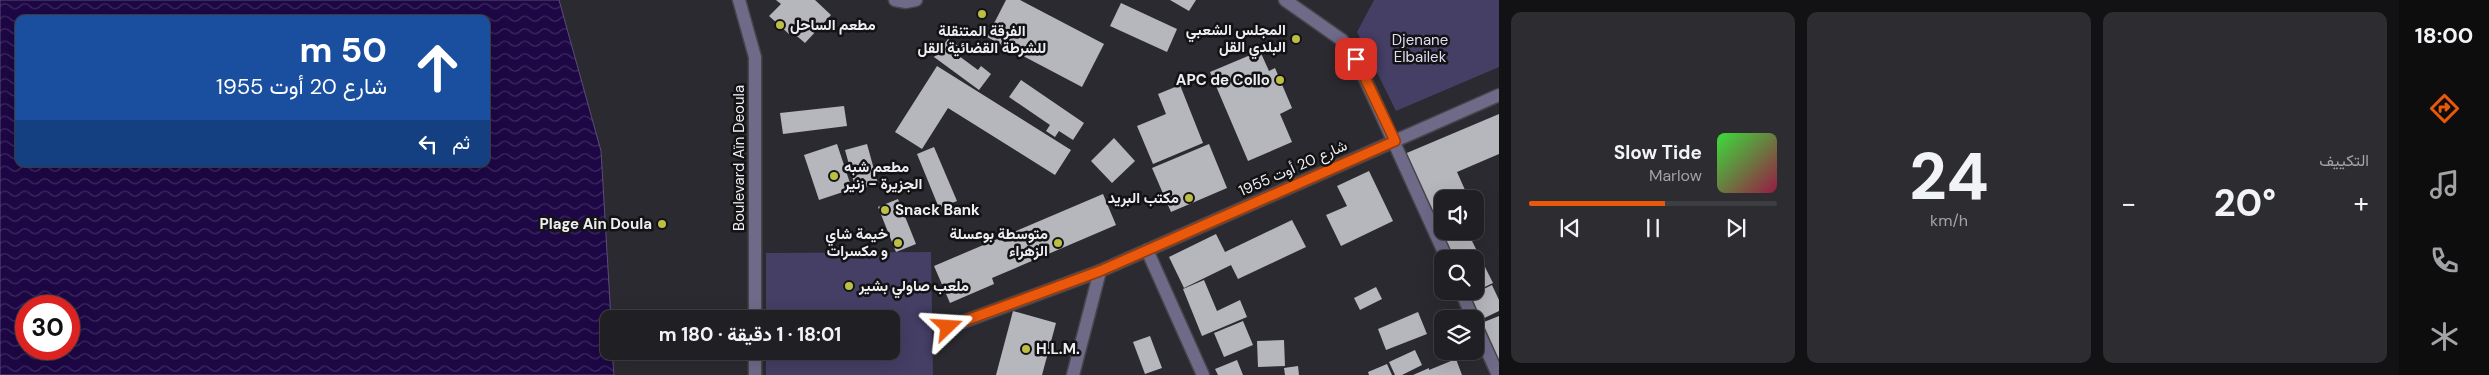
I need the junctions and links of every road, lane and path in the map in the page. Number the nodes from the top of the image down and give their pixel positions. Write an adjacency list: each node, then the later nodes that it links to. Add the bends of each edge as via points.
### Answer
1 (739, 0): 10 (street, Boulevard Aïn Deoula, via 755,57)
2 (895, 0): 3 (street)
3 (916, 0)
4 (1285, 0): 6 (street, via 1342,40 1356,59)
5 (1499, 95): 6 (street, شارع 20 أوت 1955)
6 (1395, 141): 7 (street, شارع 20 أوت 1955); 8 (street)
7 (1147, 250): 9 (street, شارع 20 أوت 1955); 16 (street)
8 (1442, 250)
9 (1100, 271): 11 (street, شارع 20 أوت 1955); 15 (street)
10 (755, 310)
11 (948, 327)
12 (1484, 344): 17 (street)
13 (755, 360): 14 (street)
14 (755, 375)
15 (1073, 375)
16 (1203, 375)
17 (1498, 375)

